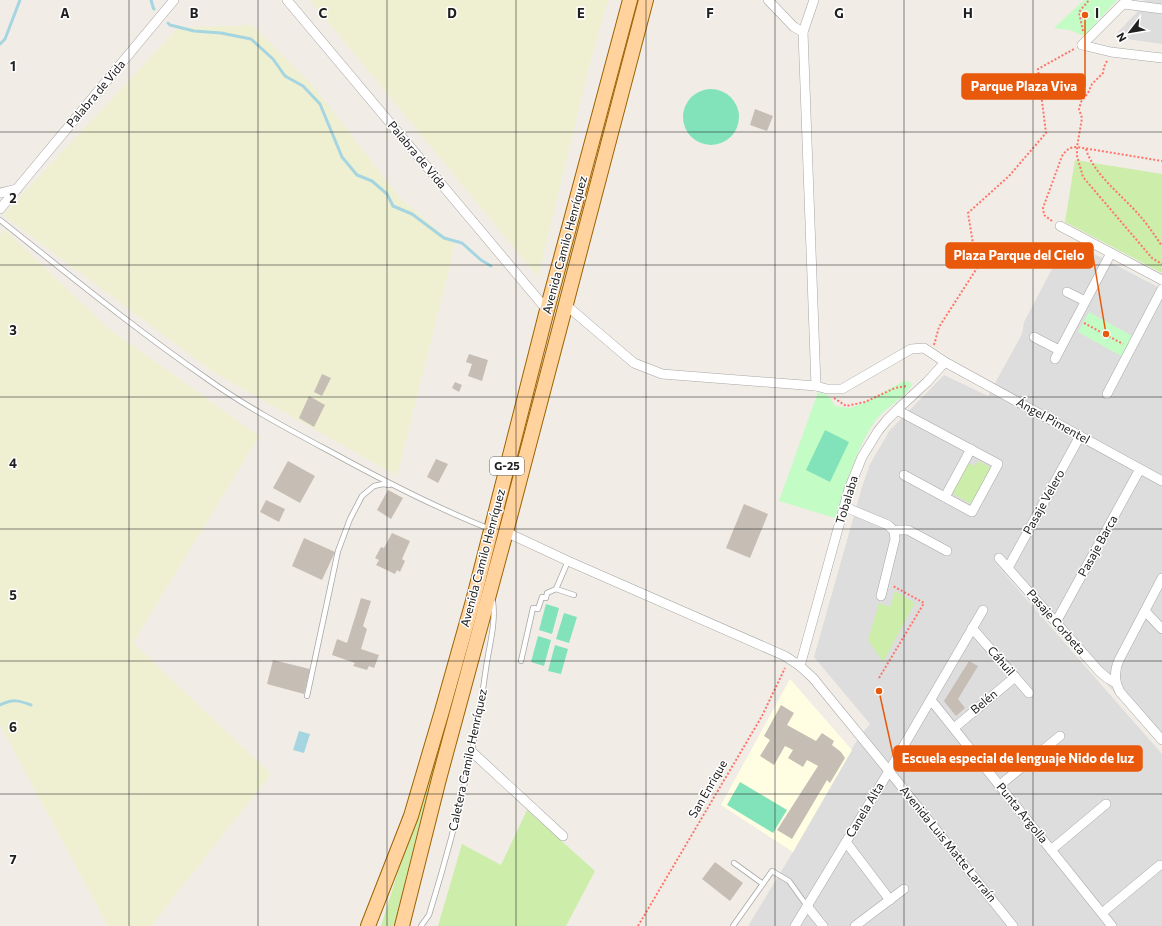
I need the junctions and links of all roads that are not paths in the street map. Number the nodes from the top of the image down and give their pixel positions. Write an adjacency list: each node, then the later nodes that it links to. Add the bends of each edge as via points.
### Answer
1 (174, 0): 11 (street, Palabra de Vida)
2 (287, 0): 22 (street, Palabra de Vida)
3 (630, 0): 22 (main road, Avenida Camilo Henríquez / G-25)
4 (646, 0): 21 (main road, Avenida Camilo Henríquez / G-25)
5 (768, 0): 9 (street, via 794,27)
6 (814, 0): 9 (street)
7 (1125, 2): 8 (street); 10 (street, via 1083,40 1111,52)
8 (1162, 9)
9 (803, 32): 25 (street)
10 (1162, 58)
11 (18, 188): 12 (street); 13 (street, Palabra de Vida)
12 (0, 193)
13 (0, 209)
14 (0, 220): 33 (lane, via 110,308 206,379 276,422)
15 (1060, 226): 16 (street)
16 (1111, 253): 17 (street); 20 (street)
17 (1162, 280)
18 (1162, 289): 26 (street)
19 (1067, 292): 20 (street)
20 (1085, 301): 23 (street, via 1057,355)
21 (566, 305): 25 (street, via 634,363 662,374); 38 (main road, Avenida Camilo Henríquez / G-25)
22 (547, 310): 36 (main road, Avenida Camilo Henríquez / G-25)
23 (1034, 337)
24 (945, 362): 25 (street, Ángel Pimentel, via 924,348 911,349 842,389); 27 (street, Tobalaba); 28 (street, Ángel Pimentel)
25 (816, 386)
26 (1107, 394)
27 (897, 410): 29 (street); 35 (street, Tobalaba, via 878,431 862,457)
28 (1080, 436): 30 (street, Ángel Pimentel); 42 (street, Pasaje Velero)
29 (971, 449): 34 (street); 34 (street, via 998,464 972,512)
30 (1140, 469): 32 (street, Ángel Pimentel); 50 (street, Pasaje Barca)
31 (904, 474): 34 (street)
32 (1162, 481)
33 (393, 486): 36 (lane); 58 (lane, via 374,486 362,496 350,519 338,551)
34 (944, 497)
35 (844, 507): 37 (street, via 888,525); 54 (street, Tobalaba)
36 (491, 530): 77 (main road, Avenida Camilo Henríquez / G-25, via 411,816)
37 (894, 531): 39 (street, via 908,530); 47 (street)
38 (506, 532): 41 (street, Avenida Luis Matte Larraín); 45 (main road, Avenida Camilo Henríquez / G-25)
39 (947, 551)
40 (999, 558): 42 (street, Pasaje Corbeta)
41 (568, 561): 44 (lane); 54 (street, Avenida Luis Matte Larraín, via 787,657)
42 (1008, 568): 50 (street, Pasaje Corbeta)
43 (1162, 578): 49 (street)
44 (556, 588): 46 (lane); 53 (lane, via 547,593 546,598 542,597 538,609 533,608)
45 (491, 589): 63 (lane, Caletera Camilo Henríquez, via 493,623); 78 (main road, Avenida Camilo Henríquez / G-25)
46 (574, 595)
47 (881, 596)
48 (983, 610): 51 (street, Canela Alta)
49 (1145, 611): 52 (street); 56 (street, via 1116,666)
50 (1056, 622): 56 (street, Pasaje Corbeta, via 1099,671)
51 (972, 628): 55 (street, Cáhuil); 59 (street, Canela Alta)
52 (1162, 629)
53 (521, 661)
54 (800, 666): 64 (street, Avenida Luis Matte Larraín, via 813,678)
55 (1015, 676): 57 (street, Cáhuil); 60 (street, Belén)
56 (1116, 683): 62 (street, via 1123,695)
57 (1029, 693)
58 (307, 696)
59 (931, 700): 60 (street, Punta Argolla); 64 (street, Canela Alta)
60 (954, 728): 65 (street, Punta Argolla)
61 (1060, 736): 65 (street)
62 (1162, 740)
63 (471, 751): 67 (street); 79 (lane, Caletera Camilo Henríquez, via 446,857 429,915)
64 (889, 771): 68 (street, Canela Alta); 84 (street, Avenida Luis Matte Larraín)
65 (1000, 785): 69 (street, Punta Argolla)
66 (1106, 804): 69 (street)
67 (563, 836)
68 (846, 842): 74 (street); 75 (street, Canela Alta)
69 (1051, 850): 76 (street, Punta Argolla)
70 (734, 863): 72 (lane)
71 (1160, 865): 76 (street)
72 (763, 884): 75 (lane, via 772,871 789,881); 80 (lane)
73 (904, 889): 74 (street)
74 (890, 900): 83 (street)
75 (807, 906): 81 (street, Canela Alta); 82 (street)
76 (1102, 913): 85 (street, Punta Argolla)
77 (368, 926)
78 (402, 926)
79 (421, 926)
80 (733, 926)
81 (795, 926)
82 (823, 926)
83 (855, 926)
84 (1013, 926)
85 (1112, 926)

